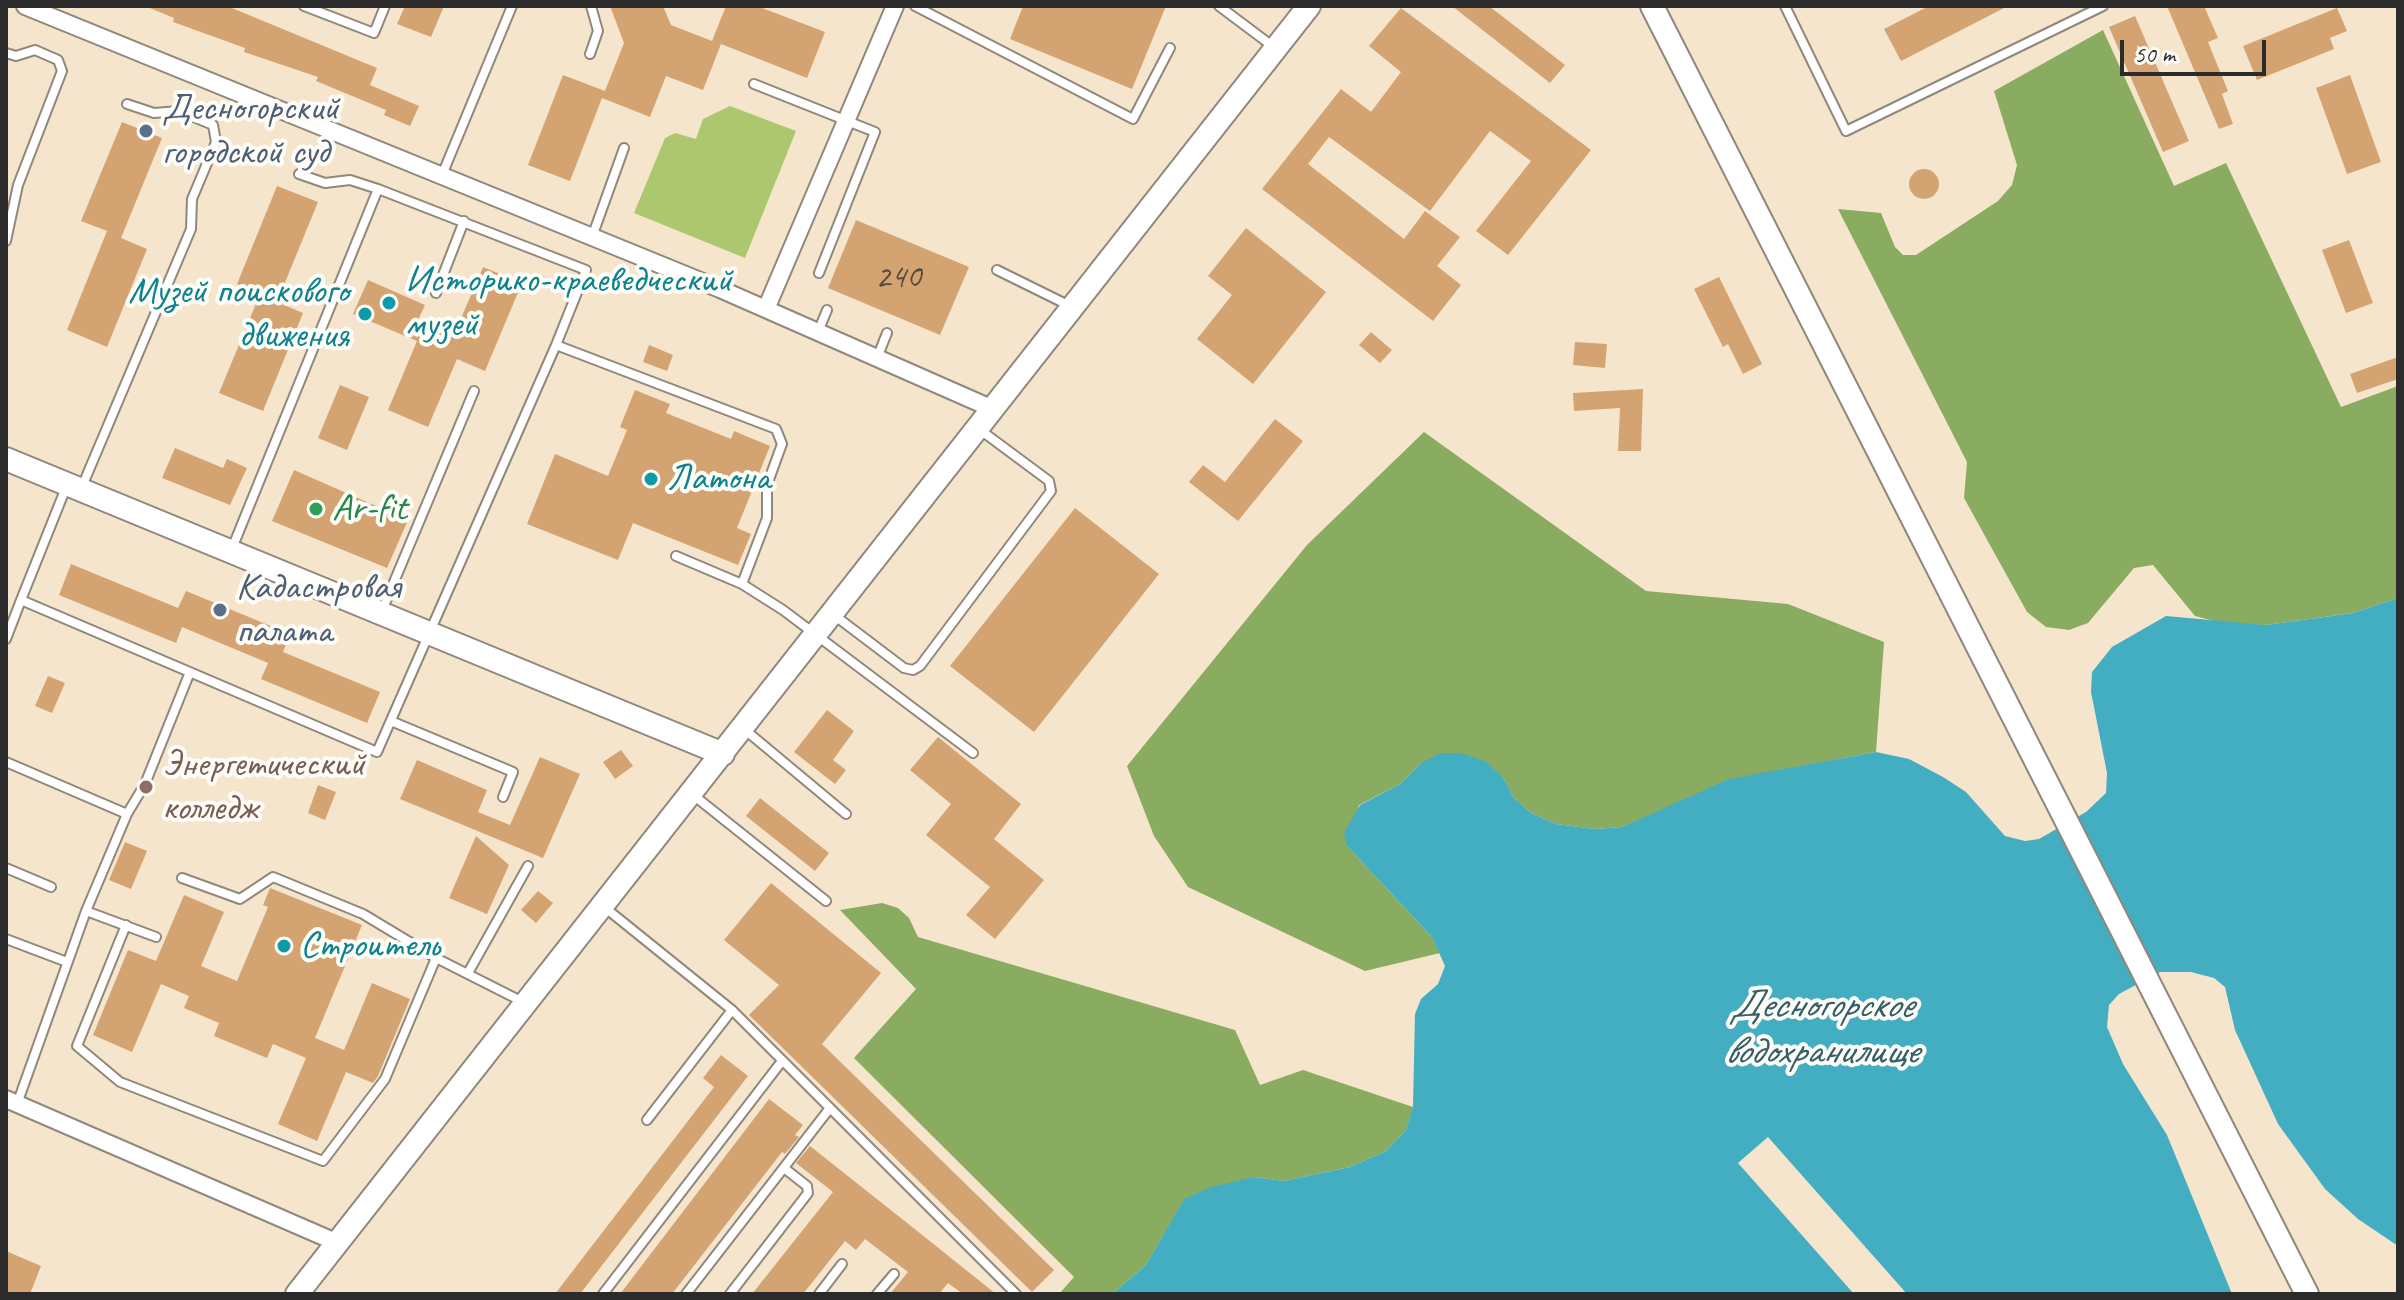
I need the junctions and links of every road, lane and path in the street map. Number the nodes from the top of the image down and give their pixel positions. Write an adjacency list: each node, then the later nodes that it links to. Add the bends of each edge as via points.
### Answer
1 (25, 6): 22 (street)
2 (385, 6): 12 (lane, via 374,33)
3 (512, 6): 22 (lane)
4 (591, 6): 16 (lane, via 598,31)
5 (895, 6): 19 (street)
6 (915, 6): 13 (lane, via 1133,119)
7 (1219, 6): 14 (lane)
8 (1309, 6): 14 (street)
9 (1652, 6): 91 (street)
10 (1785, 6): 11 (lane, via 1846,131)
11 (2103, 6)
12 (310, 7)
13 (1170, 48)
14 (1275, 49): 30 (street)
15 (6, 53): 26 (lane, via 16,56 35,50 58,60 62,71 18,185)
16 (590, 54)
17 (754, 84): 19 (lane)
18 (127, 104): 41 (lane, via 154,113 179,111 213,125 216,142 192,199 191,229)
19 (849, 120): 28 (lane, via 873,129 875,137); 31 (street)
20 (624, 148): 25 (lane)
21 (299, 174): 23 (lane)
22 (442, 175): 25 (street)
23 (378, 189): 24 (lane); 42 (lane)
24 (464, 221): 29 (lane); 35 (lane, via 586,270)
25 (592, 237): 31 (street)
26 (6, 241)
27 (997, 270): 30 (lane)
28 (819, 273)
29 (436, 293)
30 (1073, 307): 38 (street)
31 (766, 309): 33 (street)
32 (827, 310): 33 (lane)
33 (818, 332): 36 (street)
34 (887, 333): 36 (lane)
35 (556, 345): 44 (lane, via 776,429 782,444 767,485 767,518); 48 (lane)
36 (877, 358): 38 (street)
37 (474, 391): 46 (lane)
38 (993, 409): 39 (street)
39 (978, 428): 47 (street); 47 (lane, via 1049,481 1051,491 920,666 904,668)
40 (6, 459): 41 (street)
41 (74, 487): 42 (street); 45 (lane)
42 (231, 552): 46 (street)
43 (676, 556): 44 (lane)
44 (742, 584): 49 (lane)
45 (21, 600): 50 (lane); 51 (lane)
46 (381, 614): 48 (street)
47 (834, 615): 49 (street)
48 (431, 634): 52 (lane); 55 (street)
49 (817, 636): 53 (street); 54 (lane)
50 (6, 639)
51 (190, 672): 52 (lane, via 377,752); 59 (lane, via 145,784)
52 (391, 721): 58 (lane, via 513,772)
53 (744, 728): 55 (street); 60 (lane)
54 (973, 753)
55 (723, 754): 57 (street)
56 (6, 762): 59 (lane)
57 (692, 794): 65 (lane); 66 (street)
58 (503, 797)
59 (127, 814): 67 (lane)
60 (846, 814)
61 (528, 866): 73 (lane)
62 (6, 868): 64 (lane)
63 (182, 878): 71 (lane, via 240,899 273,877 363,914)
64 (51, 887)
65 (826, 901)
66 (603, 905): 74 (street); 75 (lane)
67 (86, 911): 68 (lane); 72 (lane)
68 (126, 925): 69 (lane); 71 (lane, via 77,1046 120,1082 323,1161 385,1079)
69 (156, 937)
70 (6, 939): 72 (lane)
71 (436, 958): 73 (lane)
72 (67, 962): 77 (lane)
73 (468, 973): 74 (lane)
74 (526, 1003): 81 (street)
75 (732, 1010): 76 (lane); 79 (lane)
76 (782, 1061): 78 (lane); 85 (lane)
77 (11, 1102): 81 (street)
78 (830, 1108): 80 (lane); 90 (lane)
79 (647, 1120)
80 (784, 1168): 86 (lane); 87 (lane, via 807,1186 808,1193)
81 (338, 1243): 84 (street)
82 (842, 1264): 88 (lane)
83 (894, 1274): 89 (lane)
84 (297, 1294)
85 (603, 1294)
86 (686, 1294)
87 (730, 1294)
88 (819, 1294)
89 (877, 1294)
90 (1016, 1294)
91 (2307, 1294)

